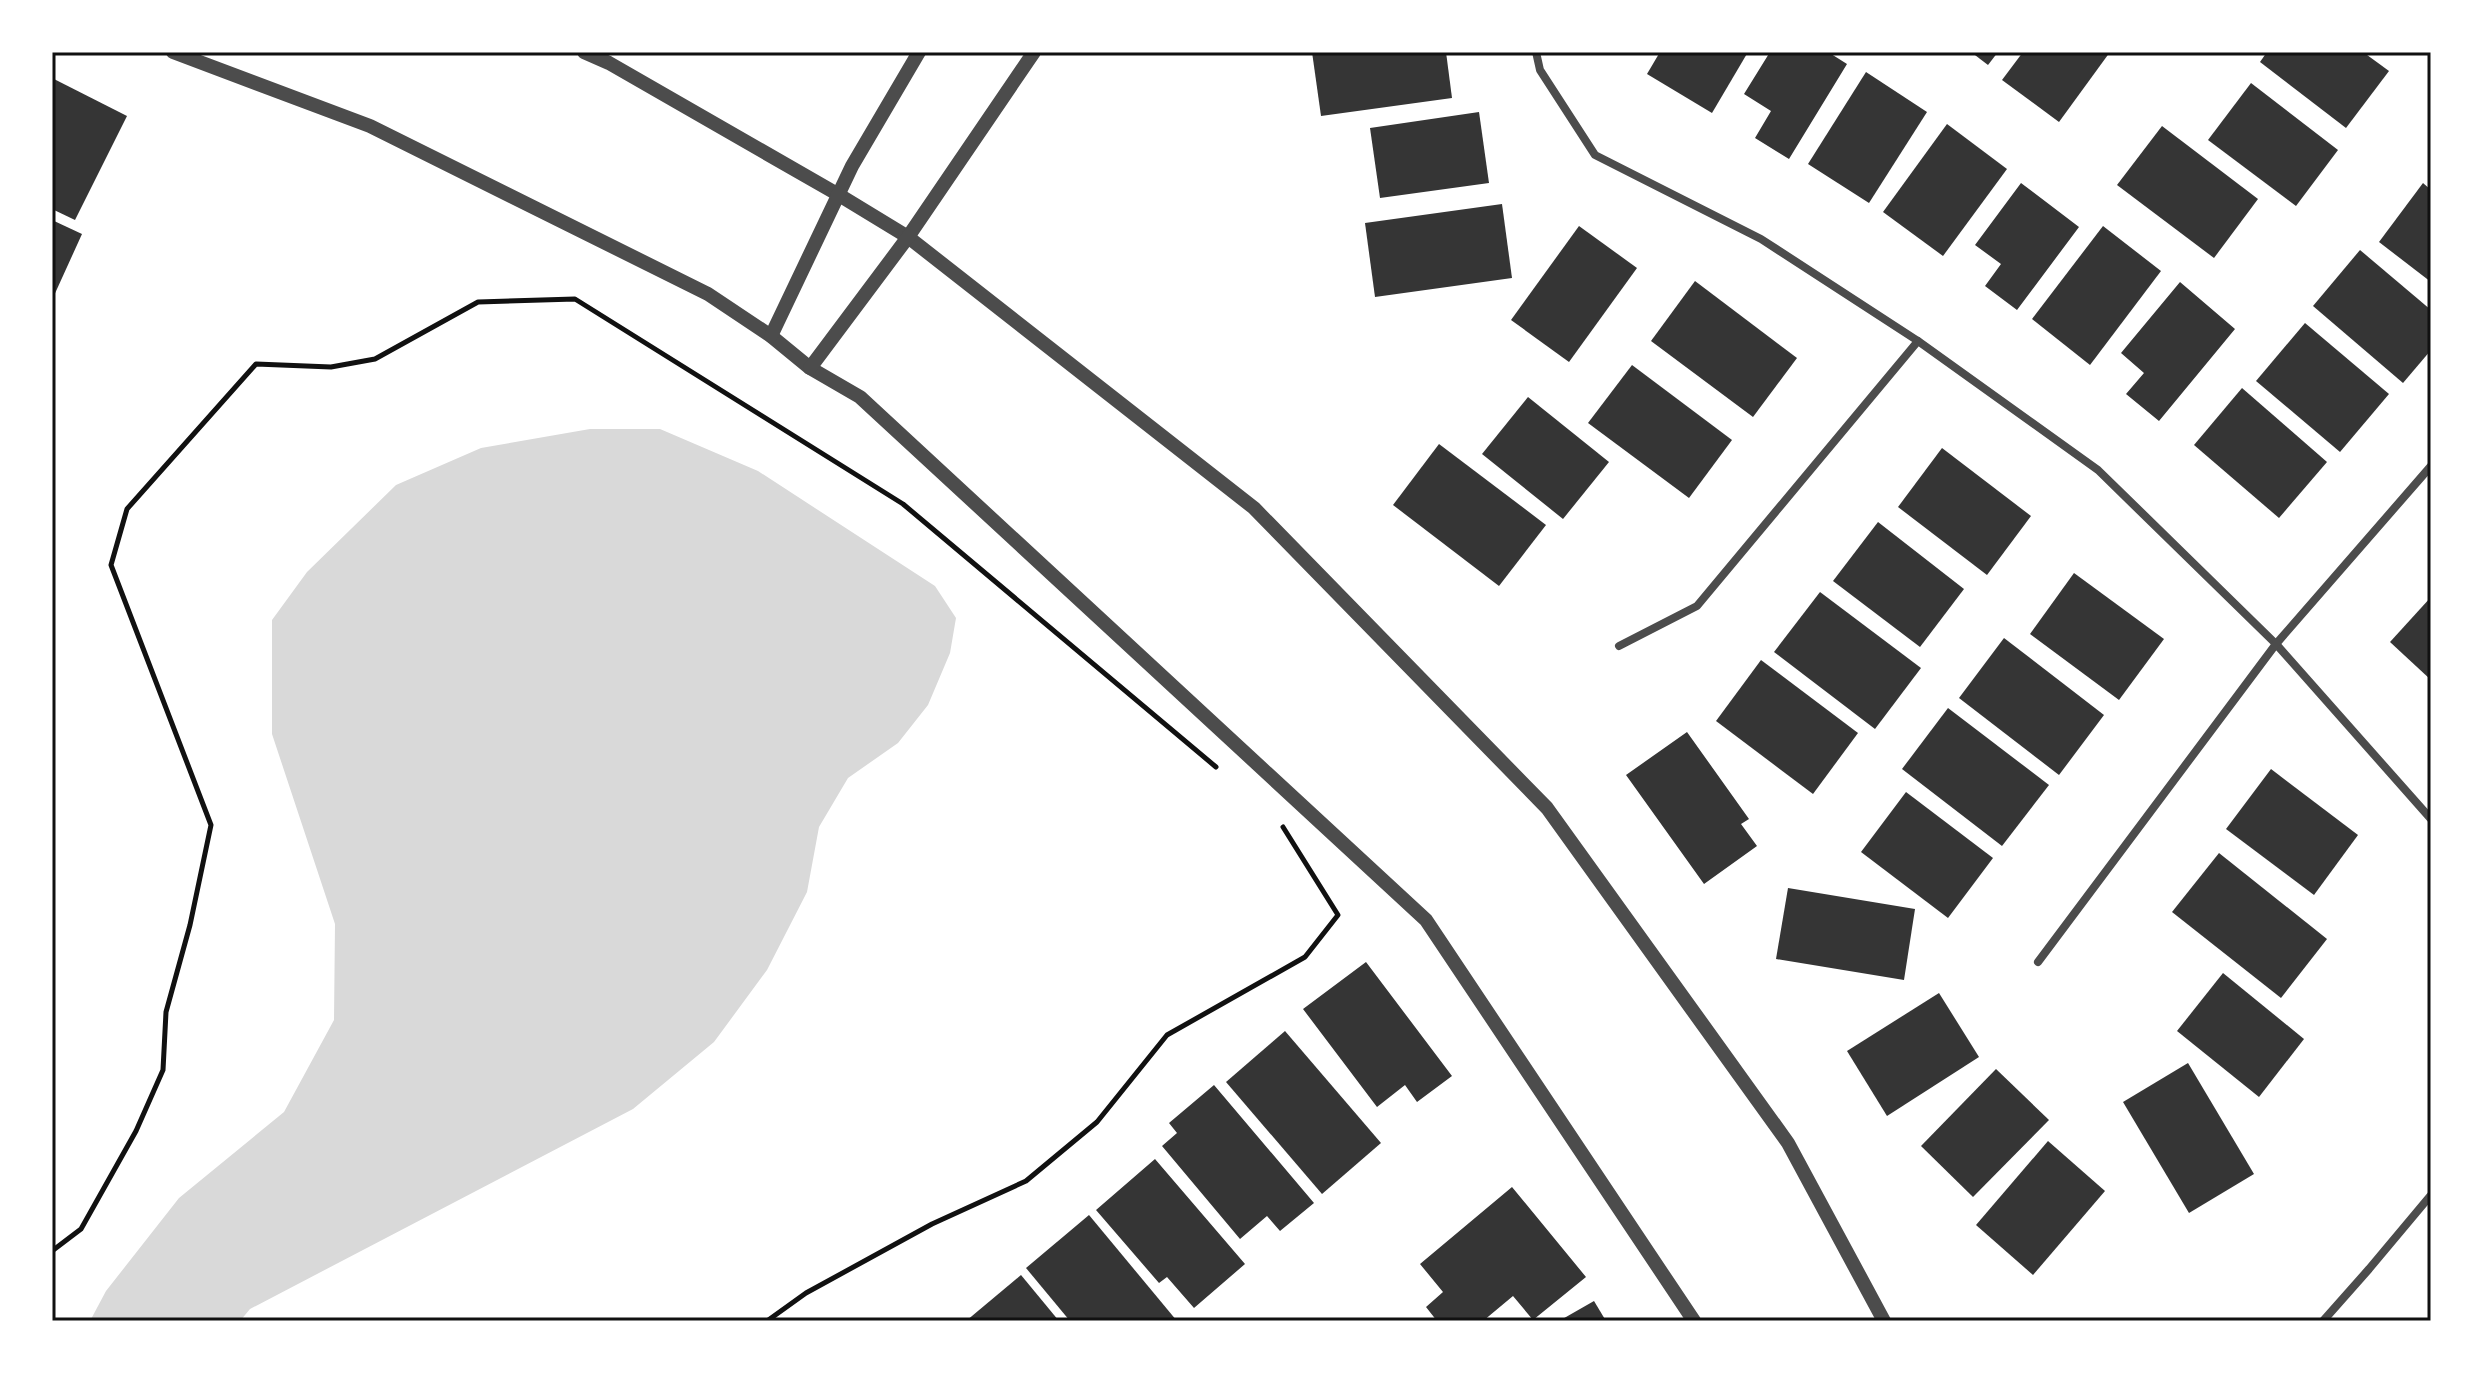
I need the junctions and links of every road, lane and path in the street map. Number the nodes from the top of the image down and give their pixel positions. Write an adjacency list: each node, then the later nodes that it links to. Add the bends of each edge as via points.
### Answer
1 (173, 52): 8 (street, via 370,126 708,294)
2 (584, 52): 6 (street)
3 (919, 52): 6 (street)
4 (1034, 52): 7 (street)
5 (1536, 52): 9 (street, via 1540,70 1595,155 1761,239)
6 (839, 195): 7 (street); 8 (street)
7 (908, 237): 10 (street); 22 (street, via 1254,508 1547,808 1788,1143)
8 (771, 336): 10 (street)
9 (1918, 341): 12 (street, via 2098,470); 13 (street, via 1697,606)
10 (810, 368): 21 (street, via 860,397 1426,920)
11 (2431, 466): 12 (street)
12 (2276, 644): 15 (street); 17 (street)
13 (1619, 646)
14 (1219, 770): 19 (path, via 903,504 575,299 478,302 375,359 331,367 256,364 127,509 111,565 211,825 166,1012 163,1070 81,1229)
15 (2431, 819)
16 (1280, 822): 20 (path, via 1338,915 1305,957 1167,1035 1097,1122 1026,1181 932,1224 806,1293)
17 (2038, 962)
18 (2431, 1195): 23 (street)
19 (52, 1251)
20 (767, 1321)
21 (1694, 1321)
22 (1884, 1321)
23 (2323, 1321)

